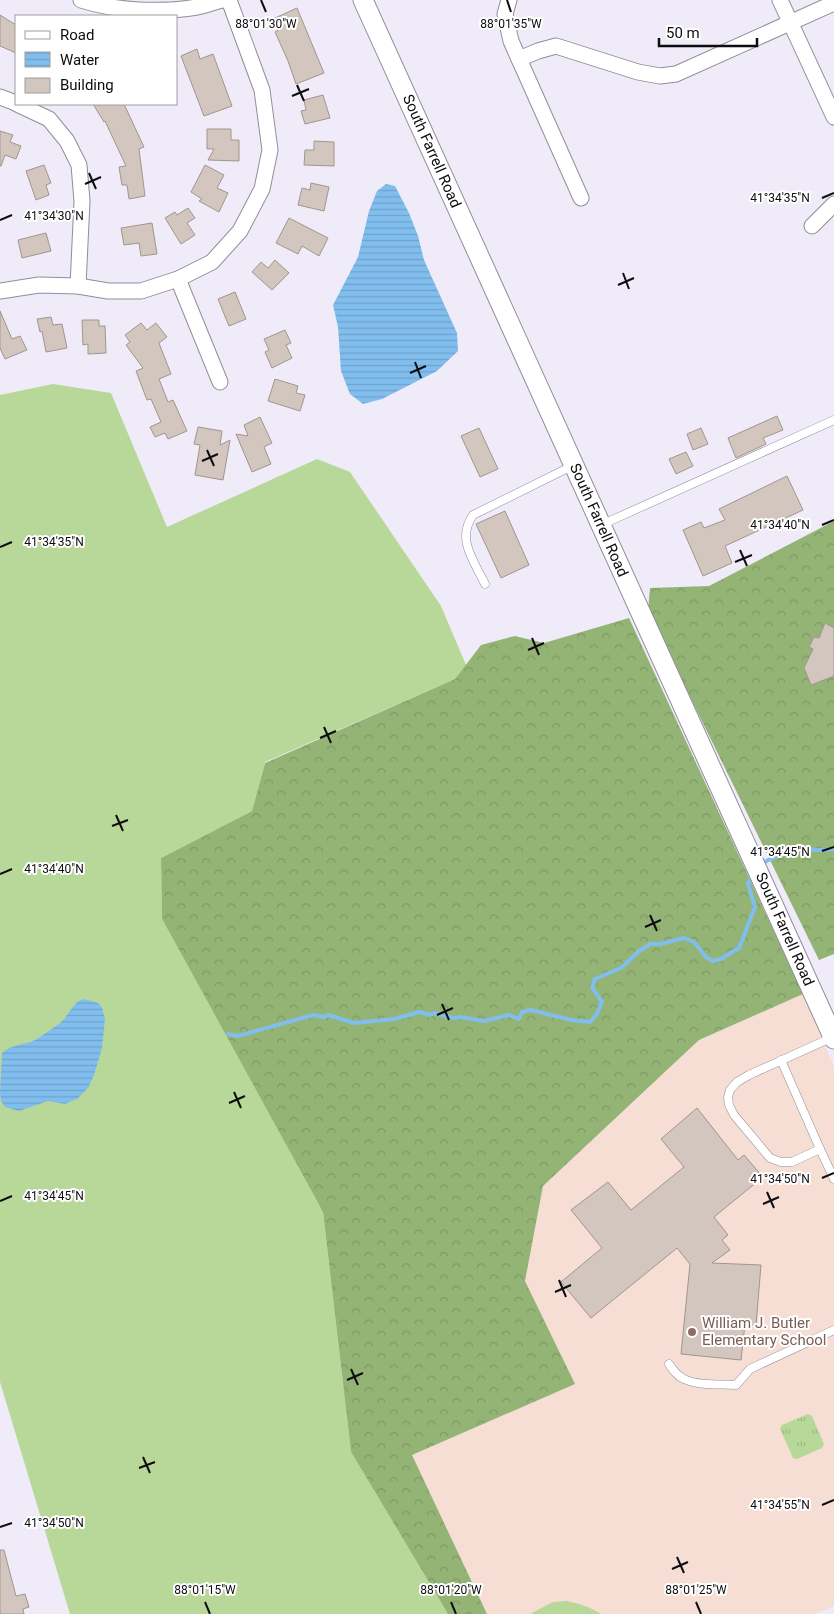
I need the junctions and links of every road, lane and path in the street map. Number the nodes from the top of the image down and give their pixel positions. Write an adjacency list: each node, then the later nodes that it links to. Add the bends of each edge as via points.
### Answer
1 (81, 0): 2 (street, via 123,8 161,10 197,7)
2 (223, 0)
3 (229, 0): 17 (street, via 262,90 270,150 262,189 240,231 212,262)
4 (363, 0): 22 (street, South Farrell Road)
5 (509, 0): 9 (street, via 505,14)
6 (780, 0): 8 (street)
7 (834, 2): 8 (street)
8 (791, 23): 9 (street, via 676,74 660,76 638,72 556,46); 13 (street)
9 (519, 59): 14 (street)
10 (0, 97): 11 (street)
11 (15, 102)
12 (21, 105): 18 (street, via 49,120 67,141 80,165 82,201)
13 (834, 117)
14 (581, 198)
15 (834, 204): 16 (street)
16 (812, 226)
17 (178, 279): 18 (street, via 142,291 108,291); 20 (street)
18 (78, 286): 19 (street, via 39,285)
19 (0, 291)
20 (220, 382)
21 (834, 420): 23 (lane)
22 (574, 465): 23 (street, South Farrell Road); 24 (lane, via 473,515 467,523 466,547)
23 (601, 525): 25 (street, South Farrell Road)
24 (485, 584)
25 (834, 1038): 26 (lane)
26 (781, 1060): 27 (lane); 27 (lane, via 737,1082 730,1090 729,1105 770,1158 792,1162)
27 (820, 1149): 28 (lane)
28 (834, 1179)
29 (834, 1330): 30 (lane, via 750,1369 736,1385 684,1379)
30 (669, 1364)

